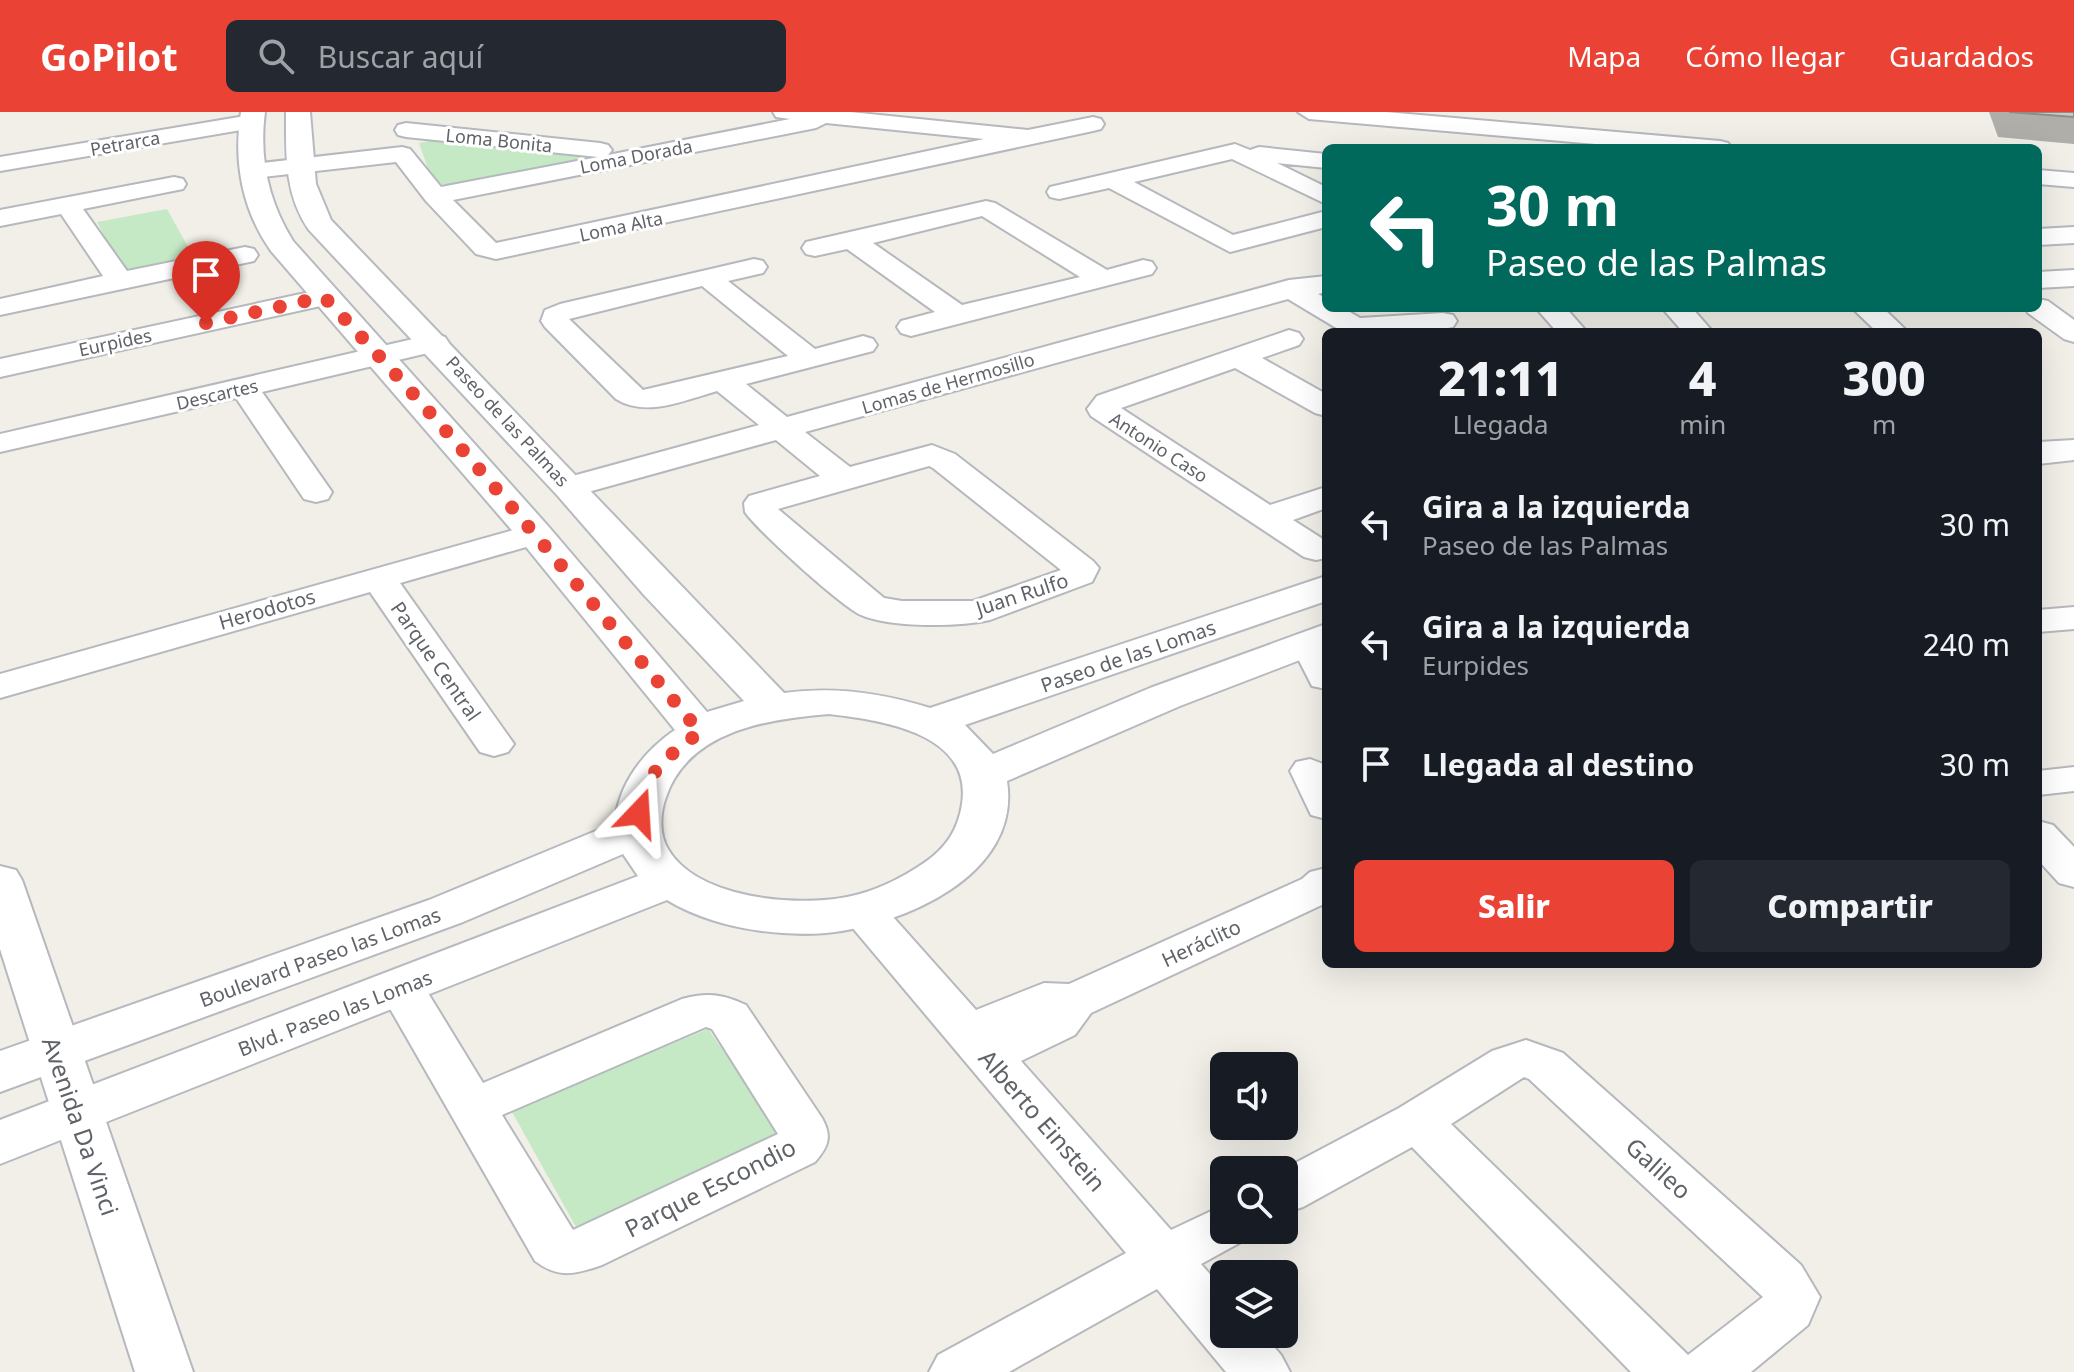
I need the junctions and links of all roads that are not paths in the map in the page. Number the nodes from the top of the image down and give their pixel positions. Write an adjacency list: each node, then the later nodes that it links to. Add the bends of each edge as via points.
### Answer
1 (298, 112): 15 (street, Paseo de las Palmas)
2 (784, 112): 5 (street, Loma Alta)
3 (1309, 112): 6 (street)
4 (252, 117): 16 (street, Petrarca); 17 (street)
5 (838, 117): 9 (street, Loma Alta); 13 (street, Loma Dorada)
6 (1399, 119): 10 (street); 11 (street)
7 (405, 121): 13 (street, Loma Bonita); 15 (street, Loma Alta, via 406,142 397,146)
8 (1093, 124): 9 (street, Loma Alta)
9 (1028, 137): 24 (street, Loma Alta, via 512,250 485,248)
10 (1390, 144)
11 (1676, 144)
12 (1235, 151): 14 (street); 19 (street); 23 (street)
13 (640, 154): 24 (street, Loma Dorada)
14 (1322, 161)
15 (299, 162): 17 (street, Loma Alta); 24 (street, Loma Alta, via 402,154); 63 (street, Paseo de las Palmas, via 302,190 319,224)
16 (0, 164)
17 (252, 167): 46 (street, via 265,220)
18 (2042, 177): 20 (street)
19 (1112, 180): 22 (street); 33 (street)
20 (2074, 180)
21 (174, 184): 26 (street)
22 (1059, 192)
23 (1322, 195)
24 (435, 196)
25 (1023, 200): 27 (street)
26 (68, 205): 28 (street); 43 (street)
27 (986, 208): 32 (street); 41 (street)
28 (0, 218)
29 (1322, 220): 33 (street)
30 (2074, 235): 31 (street)
31 (2042, 237)
32 (852, 240): 34 (street); 55 (street)
33 (1230, 244): 35 (street)
34 (815, 248)
35 (1185, 254)
36 (245, 255): 43 (street)
37 (754, 267): 39 (street)
38 (1143, 268): 41 (street)
39 (707, 277): 68 (street); 71 (street, via 560,312 555,321 637,399)
40 (2074, 278): 42 (street)
41 (1103, 279): 47 (street)
42 (2042, 280)
43 (120, 281): 48 (street)
44 (1322, 284): 45 (street, Lomas de Hermosillo)
45 (1289, 288): 49 (street); 65 (street, Lomas de Hermosillo)
46 (324, 297): 66 (street); 69 (street, Eurpides)
47 (999, 305): 55 (street); 65 (street)
48 (0, 307)
49 (1322, 308)
50 (2042, 310): 61 (street)
51 (1330, 312): 56 (street, via 1355,327)
52 (1554, 312): 58 (street)
53 (1680, 312): 59 (street)
54 (1871, 312): 60 (street)
55 (957, 315): 57 (street)
56 (1443, 321)
57 (911, 327)
58 (1569, 328)
59 (1695, 328)
60 (1889, 328)
61 (2074, 333)
62 (1289, 339): 67 (street, Antonio Caso)
63 (435, 343): 66 (street, Descartes); 81 (street, Paseo de las Palmas)
64 (863, 345): 68 (street)
65 (1080, 346): 70 (street); 76 (street, Lomas de Hermosillo)
66 (381, 357): 72 (street, Descartes); 85 (street)
67 (1238, 357): 70 (street, Antonio Caso); 73 (street)
68 (810, 359): 71 (street)
69 (0, 368)
70 (1136, 371): 84 (street, Antonio Caso, via 1102,409)
71 (723, 381): 76 (street)
72 (244, 388): 77 (street, Descartes); 82 (street)
73 (1322, 405)
74 (2074, 421): 75 (street)
75 (2042, 424)
76 (784, 429): 80 (street); 81 (street, Lomas de Hermosillo)
77 (0, 443)
78 (2074, 450): 79 (street)
79 (2042, 453)
80 (843, 478): 80 (street, Juan Rulfo, via 932,455 1081,568 1080,575 977,612 873,607 762,512 761,503)
81 (570, 487): 92 (street, Paseo de las Palmas)
82 (316, 492)
83 (1322, 498): 84 (street)
84 (1268, 517): 87 (street, Antonio Caso)
85 (535, 534): 86 (street, Herodotos); 94 (street)
86 (378, 577): 91 (street, Herodotos); 95 (street, Parque Central)
87 (1320, 584): 93 (street, Paseo de las Lomas)
88 (2074, 618): 89 (street)
89 (2042, 621)
90 (1320, 652): 96 (street, via 1165,697)
91 (0, 686)
92 (773, 706): 93 (street, via 829,701 883,707); 94 (street)
93 (930, 722): 96 (street, via 972,754)
94 (700, 732): 99 (street, via 662,761 640,795)
95 (494, 744)
96 (983, 775): 105 (street, via 987,813 966,853 923,887)
97 (2074, 779): 98 (street)
98 (2042, 783)
99 (637, 831): 103 (street, via 648,858); 108 (street, Boulevard Paseo las Lomas, via 446,911)
100 (2042, 838): 101 (street)
101 (2074, 873)
102 (0, 880): 108 (street, Avenida Da Vinci)
103 (670, 881): 105 (street, via 707,902 756,914 808,917); 106 (street, Blvd. Paseo las Lomas)
104 (1322, 886): 107 (street, Heráclito, via 1074,1001 1058,1023)
105 (862, 910): 107 (street, Alberto Einstein)
106 (400, 986): 110 (street, Parque Escondio); 111 (street, Blvd. Paseo las Lomas)
107 (978, 1045): 116 (street, Alberto Einstein)
108 (56, 1052): 109 (street, Boulevard Paseo las Lomas); 111 (street, Avenida Da Vinci)
109 (0, 1072)
110 (473, 1107): 110 (street, Parque Escondio, via 554,1246 565,1254 797,1148 804,1140 804,1131 729,1017 715,1010 699,1011)
111 (78, 1115): 113 (street, Blvd. Paseo las Lomas); 119 (street, Avenida Da Vinci)
112 (1417, 1121): 114 (street, Galileo); 122 (street); 123 (street, Galileo, via 1509,1063 1526,1058 1546,1066 1782,1281 1792,1297 1788,1309)
113 (0, 1143)
114 (1298, 1185)
115 (1210, 1234): 116 (street)
116 (1164, 1259): 117 (street, Alberto Einstein); 120 (street)
117 (1210, 1313)
118 (1240, 1348): 121 (street)
119 (164, 1372)
120 (958, 1372)
121 (1261, 1372)
122 (1668, 1372)
123 (1709, 1372)

